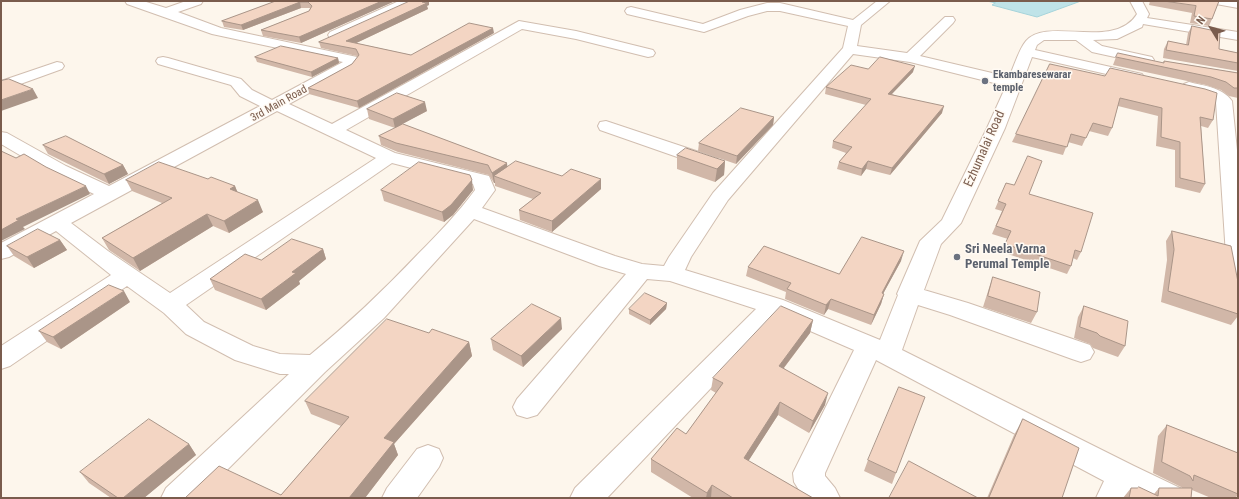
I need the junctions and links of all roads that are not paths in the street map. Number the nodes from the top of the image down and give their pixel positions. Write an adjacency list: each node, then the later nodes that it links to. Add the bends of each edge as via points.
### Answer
1 (131, 1): 9 (street, 3rd Main Road)
2 (197, 1): 9 (street)
3 (409, 1): 18 (street)
4 (884, 1): 12 (street)
5 (1136, 1): 11 (street, via 1143,14)
6 (1220, 1): 7 (street)
7 (1238, 4)
8 (631, 10): 12 (street, via 704,28 767,7 780,7)
9 (166, 12): 16 (street, 3rd Main Road, via 217,31)
10 (949, 20): 21 (street)
11 (1139, 20): 14 (street, Ezhumalai Road, via 1137,24 1112,36); 15 (street)
12 (855, 24): 17 (street)
13 (264, 29): 16 (street)
14 (1079, 36): 19 (street, Ezhumalai Road, via 1041,36 1031,43); 23 (street, via 1097,49)
15 (1238, 36)
16 (243, 37): 18 (street, 3rd Main Road)
17 (850, 48): 21 (street); 34 (street)
18 (303, 49): 29 (street, 3rd Main Road, via 352,60 348,66)
19 (1027, 52): 25 (street); 26 (street, Ezhumalai Road)
20 (648, 53): 31 (street, via 576,35 519,25)
21 (910, 58): 26 (street)
22 (163, 61): 29 (street, via 236,82 246,93)
23 (1162, 63)
24 (57, 66): 28 (street)
25 (1154, 80)
26 (1014, 83): 44 (street, Ezhumalai Road, via 996,128 951,223 931,241)
27 (1176, 85): 37 (street, via 1206,91 1224,101)
28 (1, 86)
29 (275, 106): 31 (street); 35 (street, 3rd Main Road)
30 (606, 126): 34 (street)
31 (332, 131): 33 (street)
32 (1, 137): 35 (street, via 59,170)
33 (389, 157): 36 (street, via 482,180 486,190); 45 (street)
34 (741, 173): 42 (street, via 720,196 680,257)
35 (110, 194): 38 (street, 3rd Main Road)
36 (471, 211): 40 (street); 50 (street, via 387,302)
37 (1236, 214): 41 (street)
38 (57, 222): 39 (street, 3rd Main Road); 43 (street)
39 (1, 252)
40 (641, 271): 42 (street); 51 (street)
41 (1238, 271)
42 (672, 274): 46 (street)
43 (128, 275): 45 (street); 49 (street)
44 (909, 294): 47 (street, Ezhumalai Road); 48 (street)
45 (170, 305): 50 (street, via 195,328 244,353 280,364)
46 (774, 306): 47 (street); 56 (street)
47 (878, 350): 53 (street); 57 (street, Ezhumalai Road, via 809,473 810,482)
48 (1080, 352)
49 (1, 358)
50 (316, 365): 54 (street)
51 (528, 407)
52 (428, 458): 55 (street)
53 (1118, 487): 58 (street)
54 (178, 498)
55 (398, 498)
56 (586, 498)
57 (824, 498)
58 (1169, 498)

